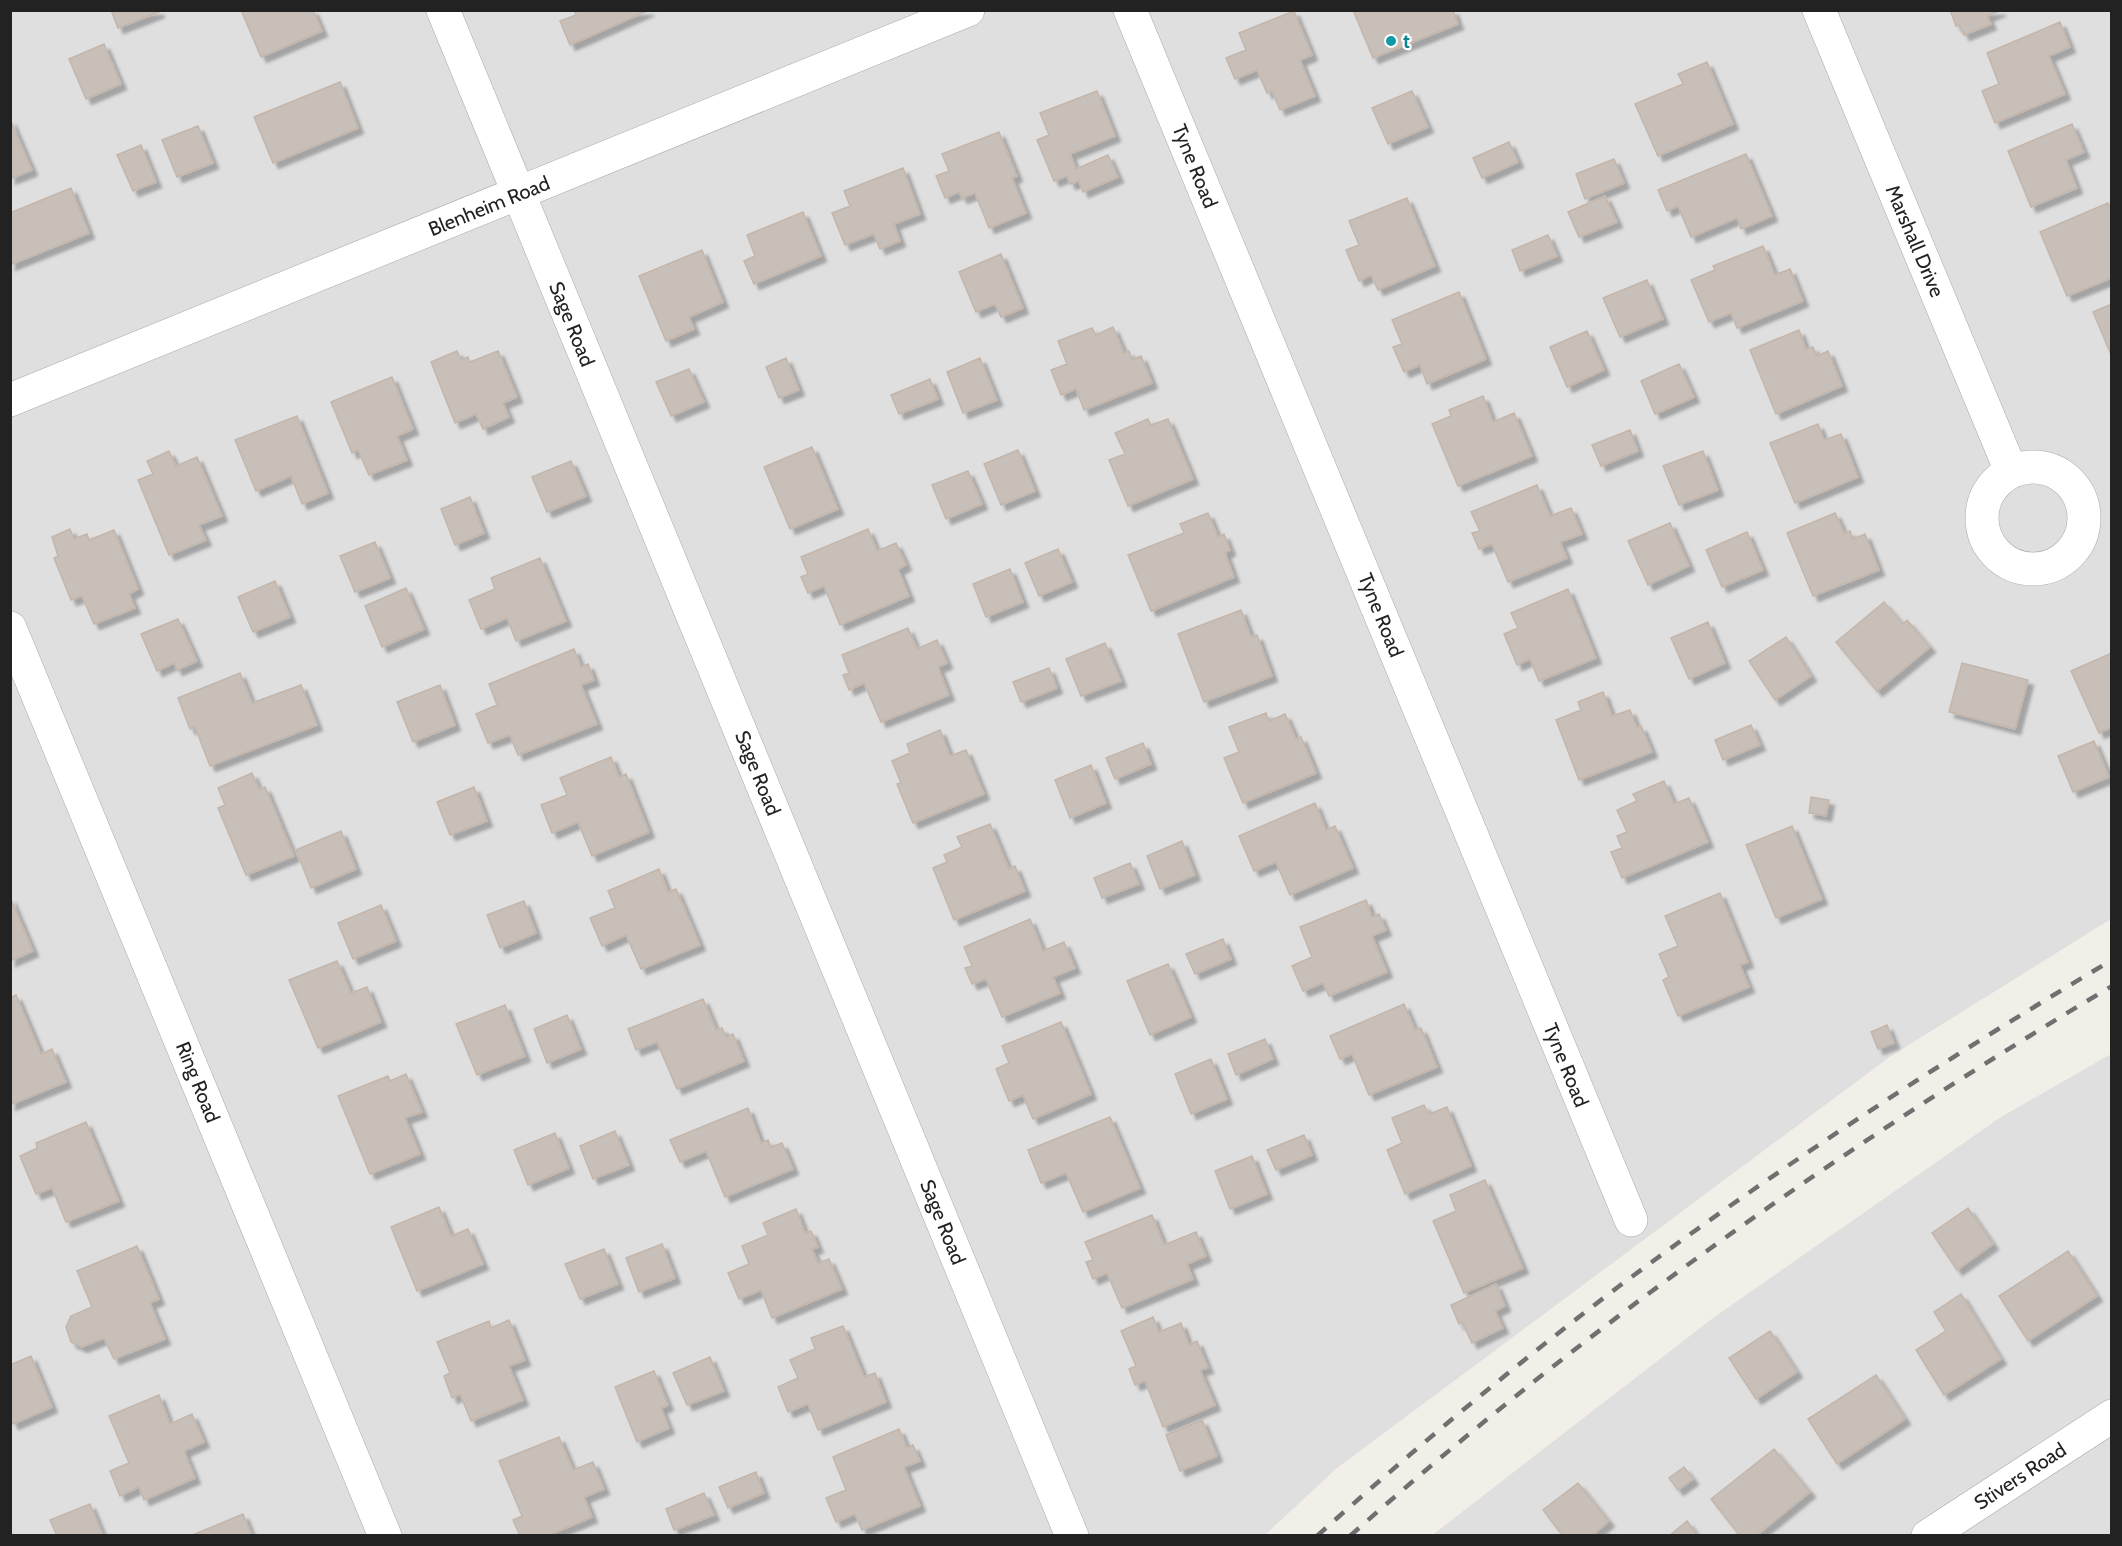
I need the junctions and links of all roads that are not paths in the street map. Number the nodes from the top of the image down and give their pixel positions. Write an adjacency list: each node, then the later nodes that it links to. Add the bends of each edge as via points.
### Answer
1 (443, 10): 5 (street, Sage Road)
2 (968, 10): 5 (street, Blenheim Road)
3 (1130, 10): 9 (street, Tyne Road)
4 (1819, 10): 7 (street, Marshall Drive)
5 (519, 194): 6 (street, Blenheim Road); 12 (street, Sage Road)
6 (10, 400)
7 (2011, 471)
8 (10, 628): 11 (street, Ring Road)
9 (1631, 1220)
10 (2112, 1416): 13 (street, Stivers Road)
11 (385, 1536)
12 (1072, 1536)
13 (1928, 1536)

